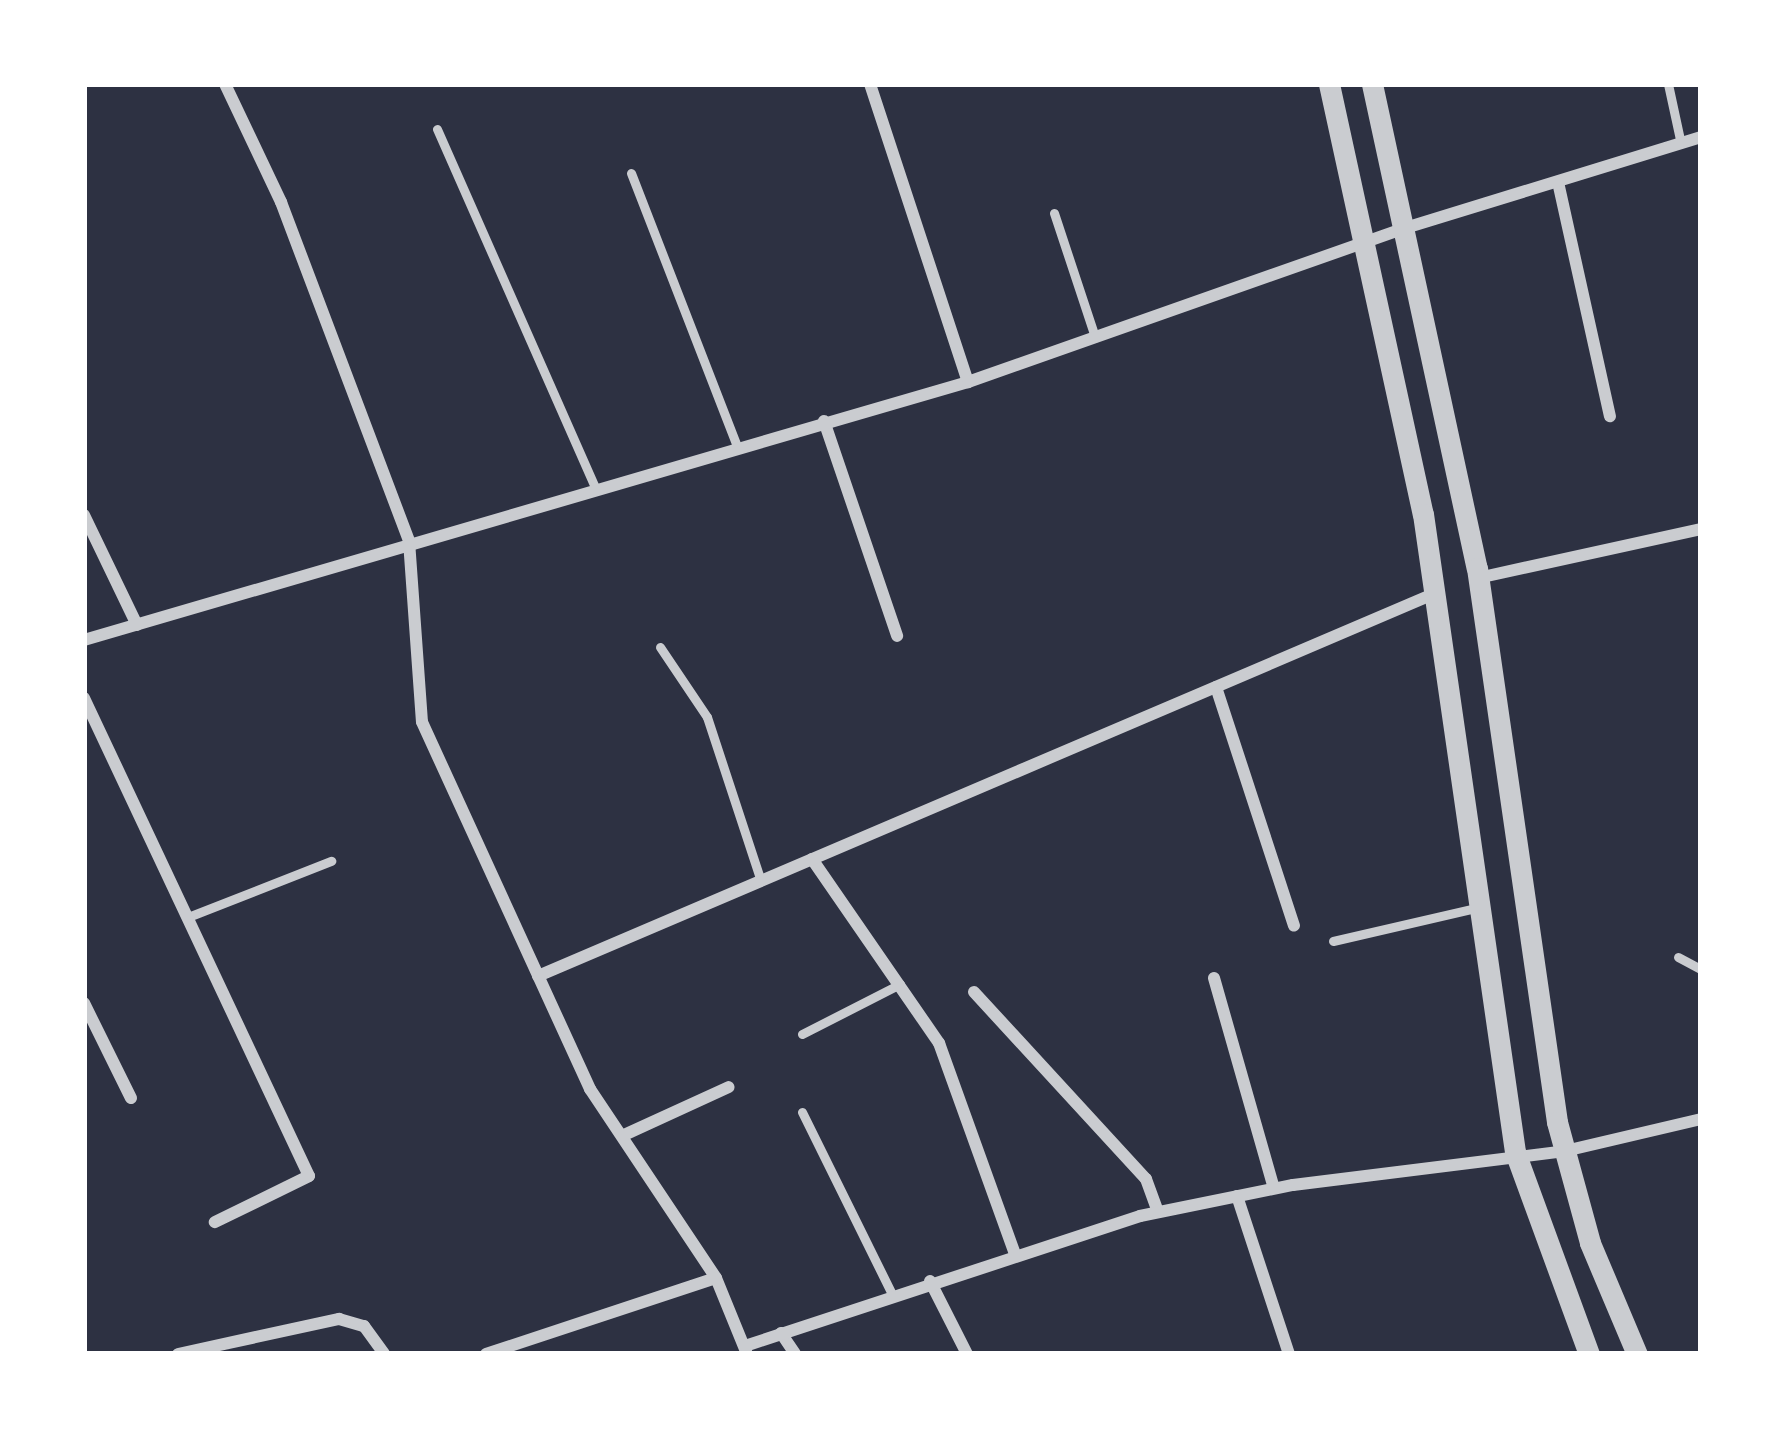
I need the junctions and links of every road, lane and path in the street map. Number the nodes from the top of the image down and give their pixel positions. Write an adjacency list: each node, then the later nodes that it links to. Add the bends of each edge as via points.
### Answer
1 (225, 84): 22 (street, via 281,202)
2 (870, 84): 15 (street)
3 (1329, 84): 13 (street)
4 (1372, 84): 12 (street)
5 (1668, 84): 8 (lane)
6 (437, 129): 19 (lane)
7 (1701, 137): 8 (street)
8 (1681, 144): 10 (street)
9 (631, 173): 18 (lane)
10 (1558, 182): 12 (street); 16 (street)
11 (1054, 213): 14 (lane)
12 (1402, 229): 13 (street); 23 (street)
13 (1363, 242): 14 (street); 24 (street)
14 (1095, 337): 15 (street)
15 (968, 382): 17 (street)
16 (1610, 416)
17 (824, 421): 18 (street); 26 (street)
18 (737, 446): 19 (street)
19 (595, 487): 22 (street)
20 (84, 515): 25 (street)
21 (1701, 529): 23 (street)
22 (409, 541): 25 (street); 40 (street, via 422,722)
23 (1478, 578): 51 (street, via 1533,992)
24 (1436, 593): 29 (street); 34 (street)
25 (137, 625): 27 (street)
26 (897, 636)
27 (84, 640)
28 (660, 647): 33 (lane, via 706,717)
29 (1216, 687): 31 (street); 36 (street)
30 (84, 698): 35 (street)
31 (812, 859): 33 (street); 42 (street)
32 (331, 861): 35 (lane)
33 (761, 881): 40 (street)
34 (1476, 908): 37 (lane); 52 (street)
35 (188, 917): 56 (street, via 309,1176)
36 (1294, 926)
37 (1333, 941)
38 (1678, 957): 39 (lane)
39 (1701, 969)
40 (538, 976): 50 (street, via 590,1088)
41 (1214, 979): 53 (street)
42 (900, 984): 45 (lane); 57 (street, via 939,1043)
43 (974, 992): 55 (street, via 1146,1179)
44 (84, 1003): 47 (street)
45 (802, 1034)
46 (729, 1087): 50 (street)
47 (131, 1098)
48 (802, 1112): 60 (lane)
49 (1701, 1119): 51 (street)
50 (624, 1135): 58 (street)
51 (1564, 1150): 52 (street); 70 (street, via 1590,1243)
52 (1515, 1152): 53 (street); 69 (street)
53 (1274, 1188): 54 (street)
54 (1237, 1196): 55 (street); 68 (street)
55 (1158, 1212): 57 (street)
56 (215, 1222)
57 (1016, 1254): 59 (street)
58 (716, 1278): 62 (street); 65 (street)
59 (930, 1281): 60 (street); 67 (street)
60 (892, 1294): 61 (street)
61 (781, 1333): 62 (street); 66 (street)
62 (746, 1350)
63 (178, 1354): 64 (street, via 339,1319 364,1326)
64 (384, 1354)
65 (486, 1354)
66 (795, 1354)
67 (967, 1354)
68 (1289, 1354)
69 (1589, 1354)
70 (1637, 1354)

